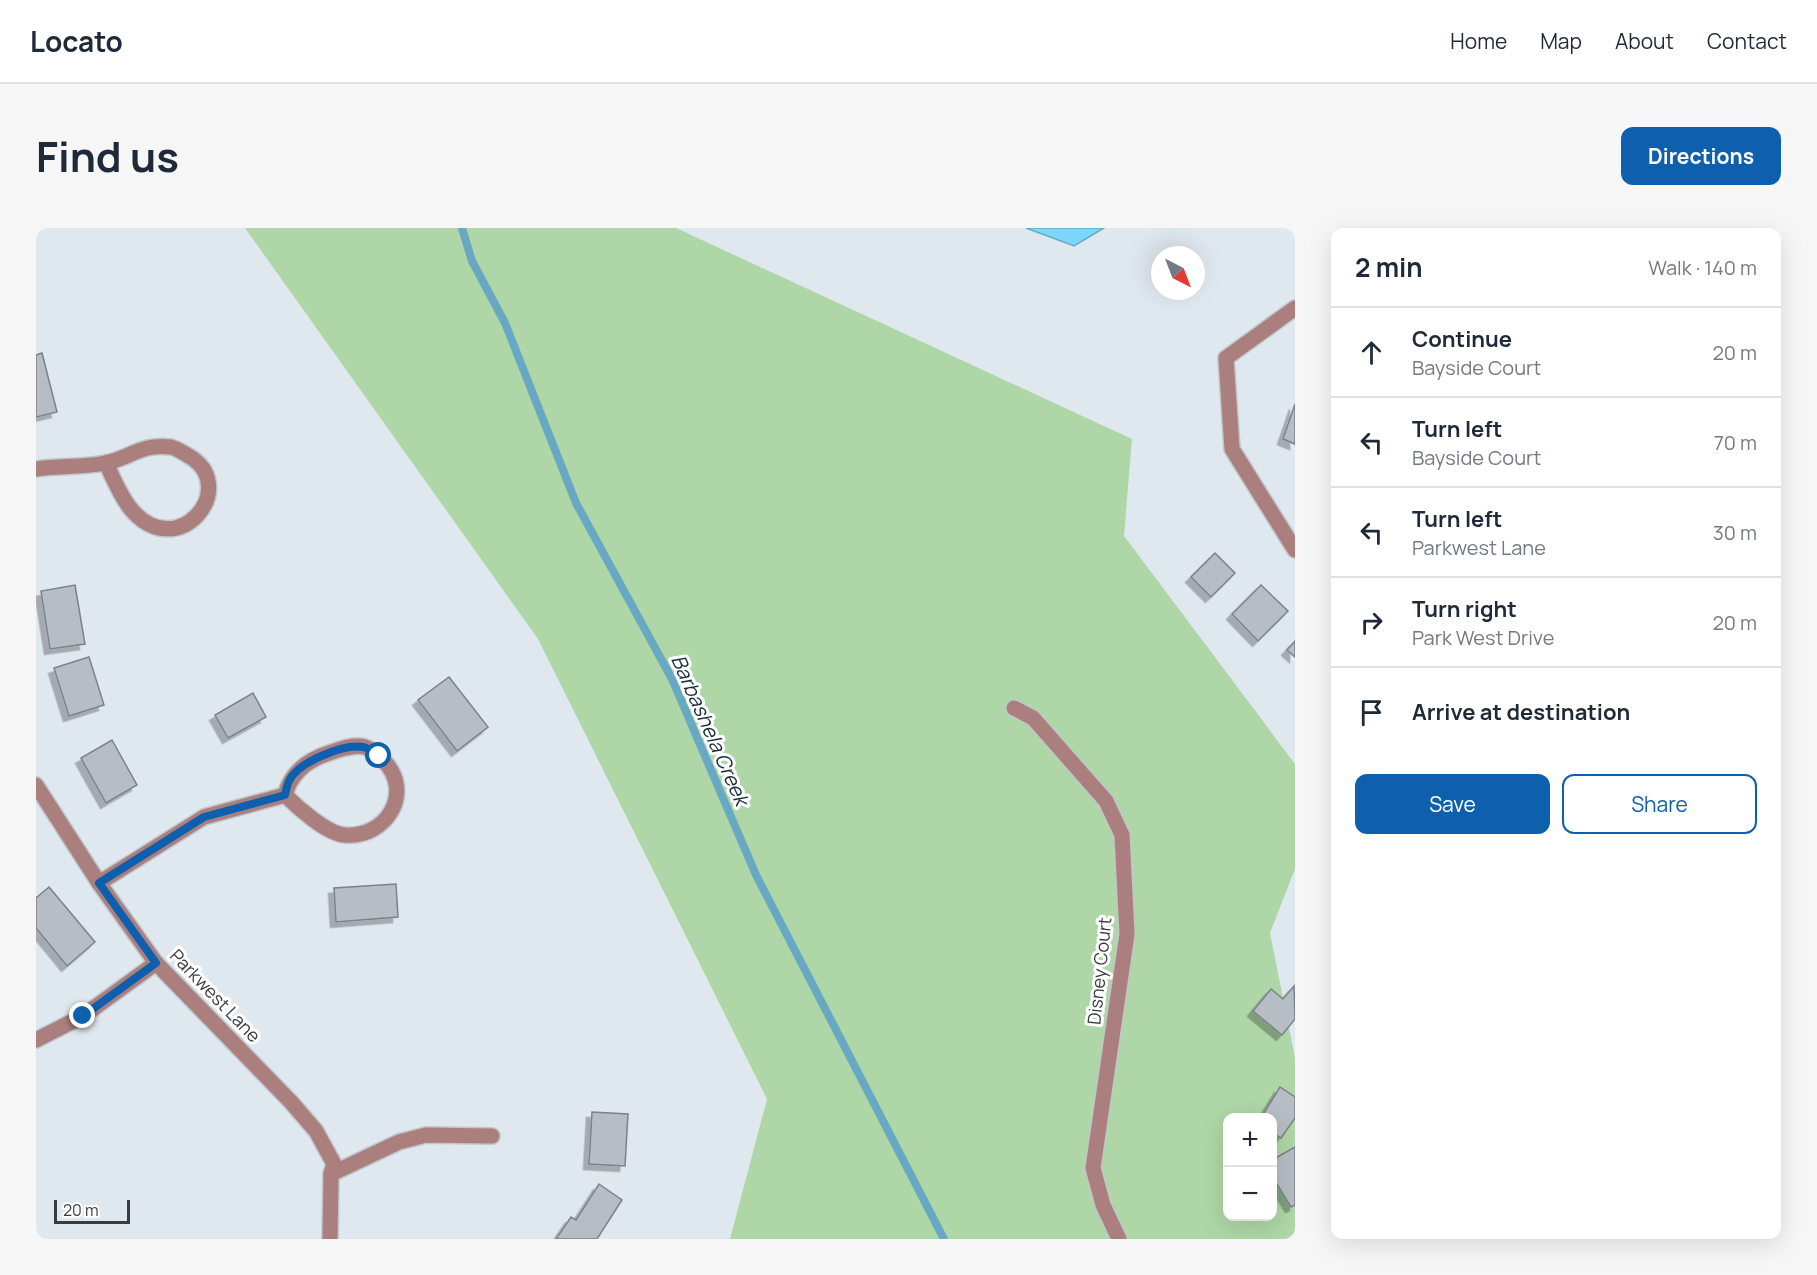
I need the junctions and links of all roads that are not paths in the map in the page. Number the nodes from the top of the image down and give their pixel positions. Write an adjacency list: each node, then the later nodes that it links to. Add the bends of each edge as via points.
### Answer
1 (1295, 308): 4 (street, via 1226,358 1232,449)
2 (106, 463): 2 (street, via 132,510 160,530 177,529 192,521 206,503 210,490 207,476 195,459 172,447 144,447); 3 (street)
3 (36, 469)
4 (1295, 550)
5 (1014, 708): 14 (street, Disney Court, via 1033,718 1106,801 1122,836 1127,934 1093,1168 1103,1205)
6 (36, 785): 8 (street, Parkwest Lane)
7 (285, 795): 7 (street, via 316,821 344,835 365,833 384,820 396,805 398,784 393,770 379,756 365,747 348,747 304,765 289,779); 8 (street, via 204,817)
8 (99, 883): 9 (street, Parkwest Lane)
9 (156, 963): 10 (street, via 83,1016); 12 (street, Parkwest Lane, via 310,1124 334,1164)
10 (36, 1040)
11 (492, 1136): 12 (street, via 426,1135 399,1142)
12 (331, 1174): 13 (street, Parkwest Lane)
13 (330, 1239)
14 (1119, 1239)

